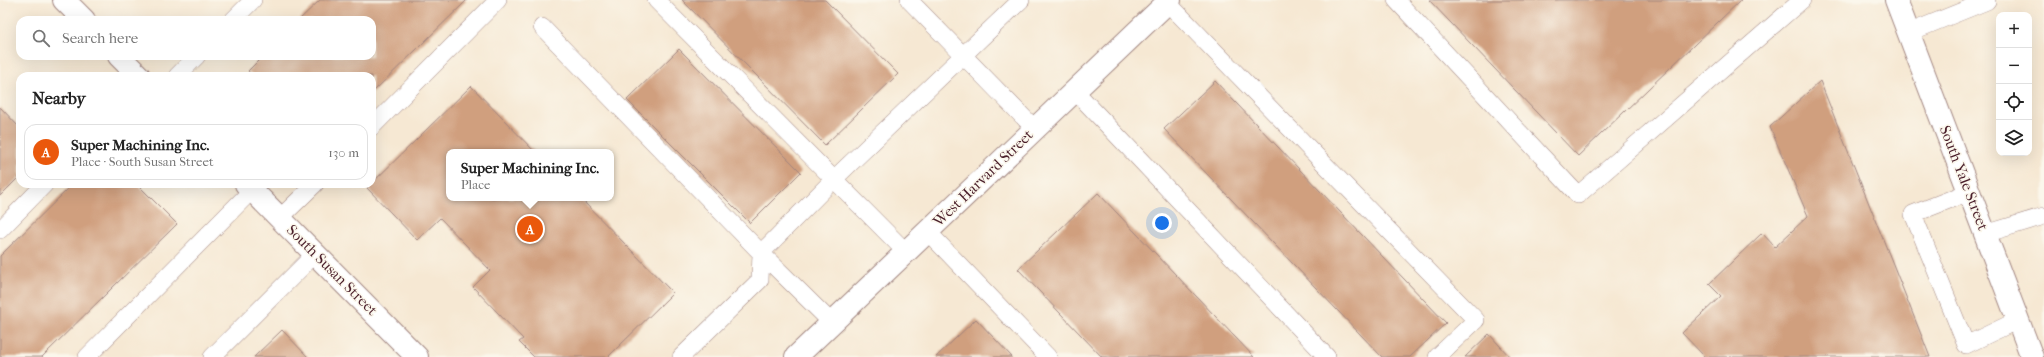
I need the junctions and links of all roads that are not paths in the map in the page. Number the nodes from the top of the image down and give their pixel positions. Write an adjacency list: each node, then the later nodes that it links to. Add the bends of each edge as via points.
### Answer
1 (64, 0): 12 (street)
2 (253, 0): 13 (lane)
3 (498, 0): 22 (lane)
4 (656, 0): 24 (lane)
5 (909, 0): 16 (lane)
6 (1020, 0): 16 (lane)
7 (1396, 0): 8 (lane, via 1578,195)
8 (1802, 0)
9 (1896, 0): 15 (street, South Yale Street)
10 (1988, 0): 15 (lane)
11 (1167, 1): 21 (street, West Harvard Street); 48 (lane, via 1476,320)
12 (80, 16)
13 (237, 16)
14 (542, 27): 36 (lane)
15 (1908, 33): 29 (street, South Yale Street)
16 (963, 55): 23 (lane); 24 (lane)
17 (123, 60): 19 (street)
18 (193, 60): 20 (lane)
19 (135, 72)
20 (181, 72)
21 (1075, 90): 23 (street, West Harvard Street); 47 (lane)
22 (376, 123)
23 (1035, 129): 33 (street, West Harvard Street)
24 (834, 179): 35 (lane); 36 (lane)
25 (41, 188): 32 (lane)
26 (248, 188): 41 (lane)
27 (250, 188): 31 (street, South Susan Street)
28 (311, 188): 31 (lane)
29 (1969, 192): 34 (street, South Yale Street); 40 (lane, via 1913,214)
30 (2044, 216): 34 (lane)
31 (280, 218): 37 (street, South Susan Street)
32 (0, 230)
33 (927, 231): 35 (street, West Harvard Street); 46 (lane)
34 (1985, 234): 38 (street, South Yale Street)
35 (906, 252): 39 (street, West Harvard Street)
36 (761, 253): 39 (lane); 44 (lane, via 760,280)
37 (315, 254): 42 (lane); 43 (street, South Susan Street)
38 (2018, 320): 40 (lane); 49 (street, South Yale Street)
39 (832, 323): 45 (street, West Harvard Street)
40 (1963, 351)
41 (87, 357)
42 (212, 357)
43 (417, 357)
44 (681, 357)
45 (796, 357)
46 (1048, 357)
47 (1327, 357)
48 (1437, 357)
49 (2032, 357)

